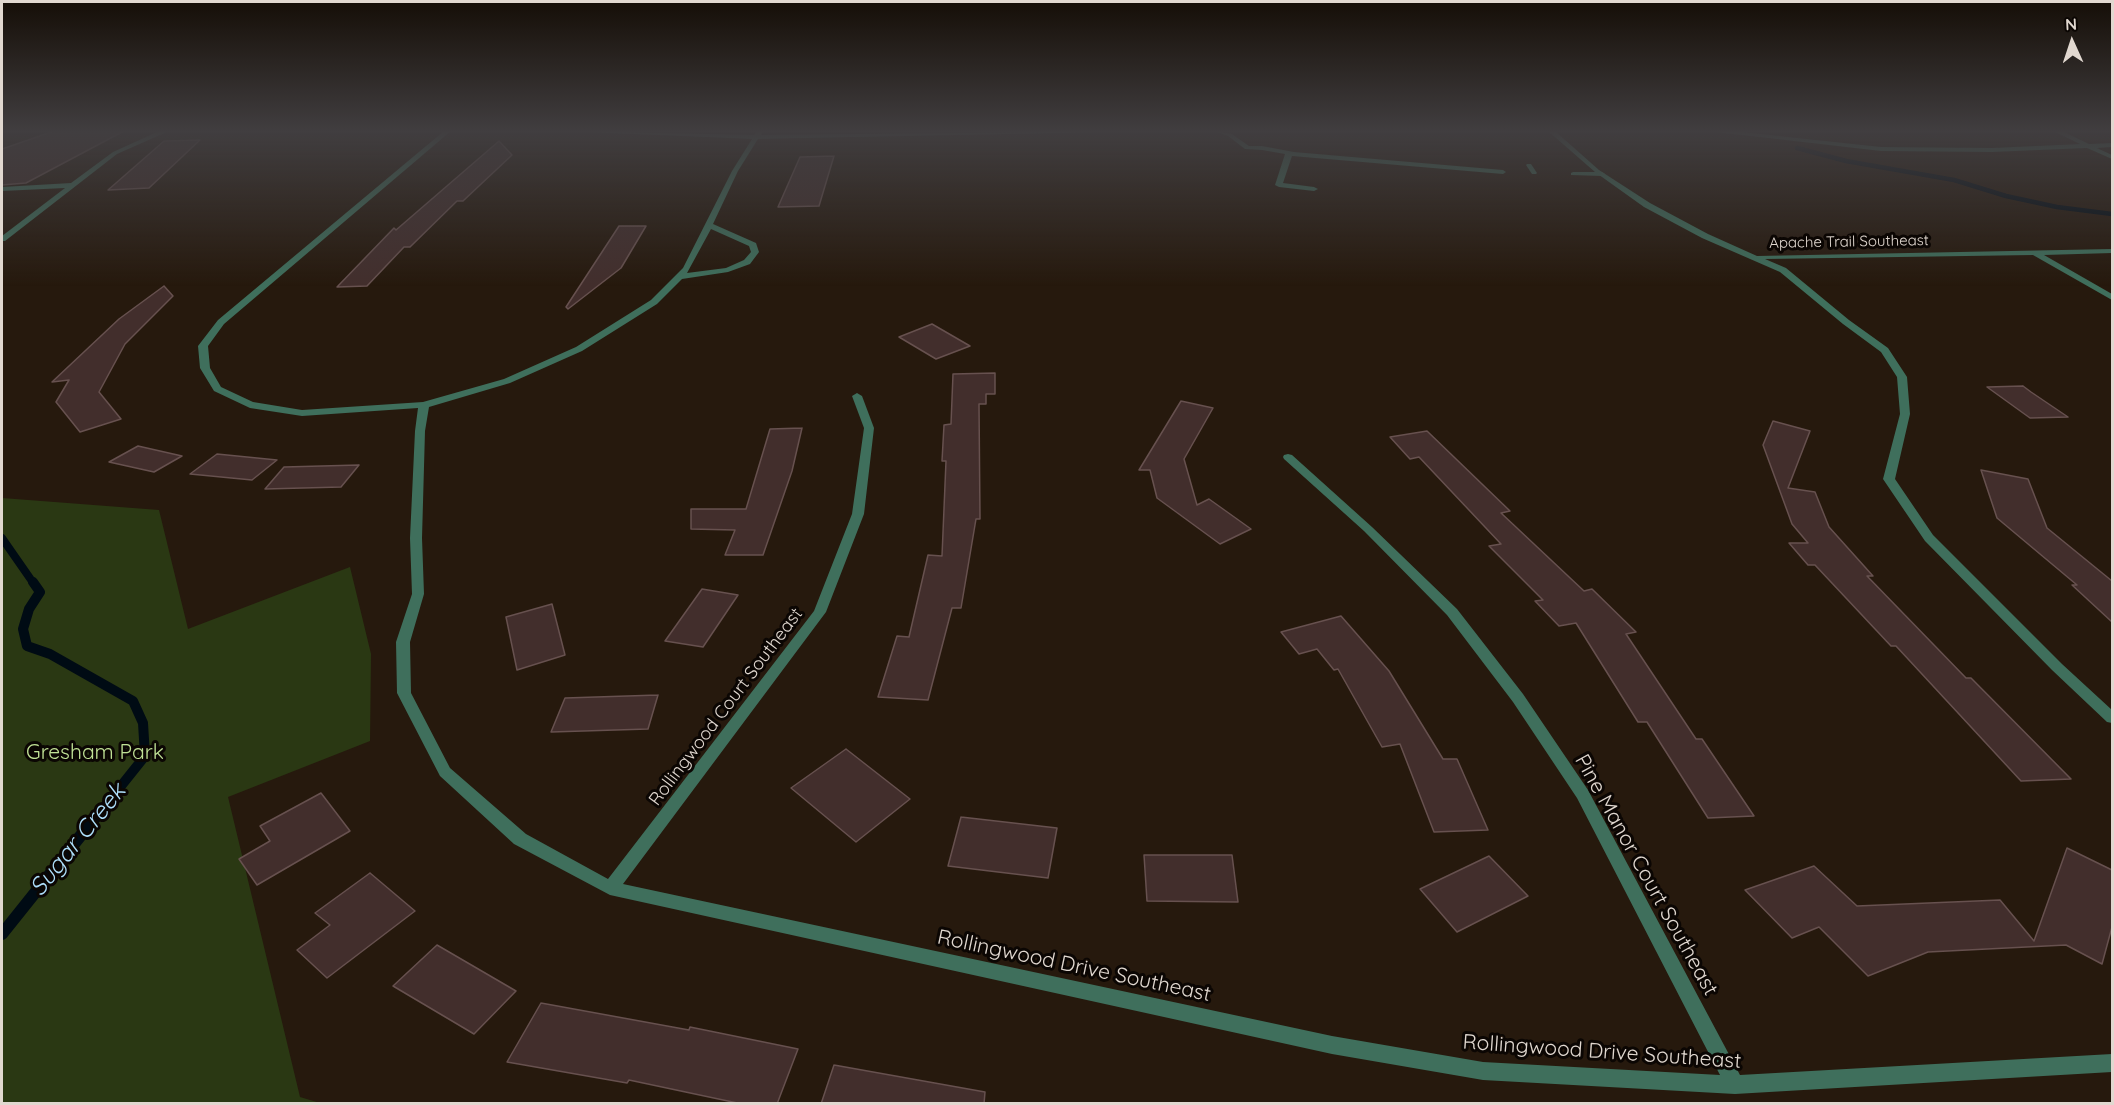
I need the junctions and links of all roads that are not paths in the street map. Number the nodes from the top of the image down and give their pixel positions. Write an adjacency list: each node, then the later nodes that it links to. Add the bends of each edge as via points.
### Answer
1 (77, 183): 6 (street)
2 (388, 183): 17 (street, via 221,322 203,346 205,369 217,389 250,405 302,413)
3 (729, 183): 9 (street)
4 (1280, 183): 8 (street)
5 (1615, 183): 13 (street, Apache Trail Southeast, via 1677,222)
6 (74, 185): 7 (street); 10 (street)
7 (2, 189)
8 (1314, 189)
9 (709, 225): 14 (street); 14 (street, via 753,245 755,252 747,262 728,270)
10 (2, 239)
11 (2112, 250): 12 (street, Apache Trail Southeast)
12 (2033, 251): 13 (street, Apache Trail Southeast); 15 (street)
13 (1756, 257): 19 (street, via 1783,270 1885,350 1902,377 1905,414 1889,479 1929,538)
14 (680, 277): 17 (street, via 654,302 579,349 507,381)
15 (2112, 297)
16 (857, 396): 20 (street, Rollingwood Court Southeast, via 869,428 858,514 820,612)
17 (424, 405): 20 (street, Rollingwood Drive Southeast, via 417,502 417,594 403,642 404,693 444,772 520,839)
18 (1288, 457): 22 (street, Pine Manor Court Southeast, via 1452,612 1518,698 1583,794)
19 (2112, 718)
20 (609, 888): 22 (street, Rollingwood Drive Southeast, via 1332,1045 1483,1071)
21 (2112, 1064): 22 (street, Rollingwood Drive Southeast)
22 (1735, 1085)

